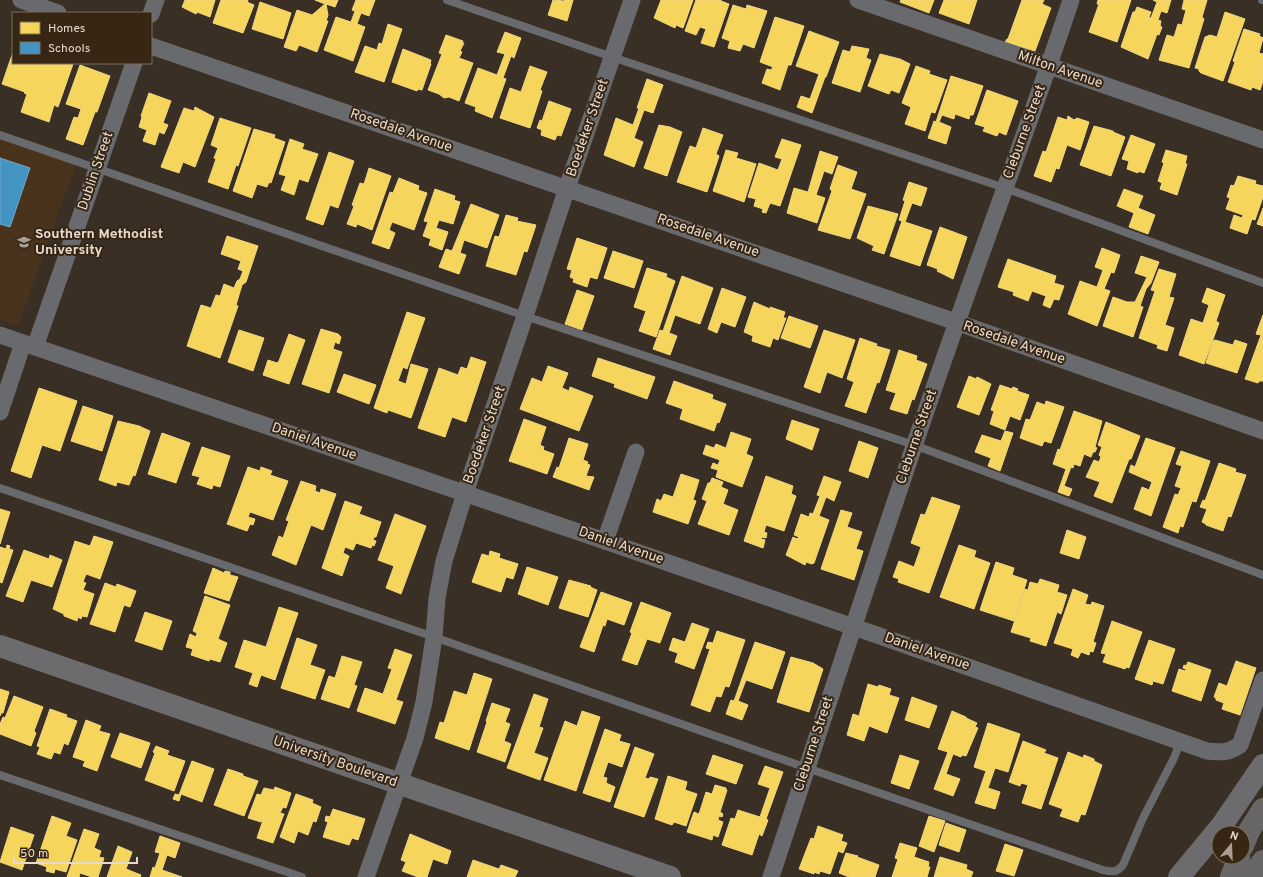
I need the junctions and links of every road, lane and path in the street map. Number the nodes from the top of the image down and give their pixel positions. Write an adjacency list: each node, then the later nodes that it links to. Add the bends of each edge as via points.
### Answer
1 (21, 0): 7 (street)
2 (156, 0): 8 (street)
3 (447, 0): 10 (lane)
4 (632, 0): 10 (street, Boedeker Street)
5 (858, 0): 12 (street, Milton Avenue)
6 (1071, 0): 12 (street, Cleburne Street)
7 (55, 12)
8 (152, 12)
9 (152, 46): 16 (street, Rosedale Avenue)
10 (612, 57): 16 (street, Boedeker Street); 17 (lane)
11 (134, 64): 15 (street, Dublin Street)
12 (1049, 67): 14 (street, Milton Avenue); 17 (street, Cleburne Street)
13 (0, 135): 15 (lane)
14 (1263, 140)
15 (97, 168): 19 (lane); 22 (street, Dublin Street)
16 (567, 188): 19 (street, Boedeker Street); 20 (street, Rosedale Avenue)
17 (1005, 188): 18 (lane); 20 (street, Cleburne Street)
18 (1263, 283)
19 (525, 316): 25 (lane); 28 (street, Boedeker Street)
20 (956, 322): 24 (street, Rosedale Avenue); 25 (street, Cleburne Street)
21 (0, 334): 22 (street, Daniel Avenue)
22 (29, 345): 23 (street, Dublin Street); 28 (street, Daniel Avenue)
23 (0, 412)
24 (1263, 431)
25 (914, 445): 30 (lane); 31 (street, Cleburne Street)
26 (636, 452): 29 (street)
27 (0, 488): 32 (lane)
28 (465, 493): 29 (street, Daniel Avenue); 32 (street, Boedeker Street, via 444,561 437,598)
29 (605, 540): 31 (street, Daniel Avenue)
30 (1263, 575)
31 (853, 627): 35 (street, Daniel Avenue); 37 (street, Cleburne Street)
32 (434, 637): 37 (lane); 39 (street, Boedeker Street, via 424,702)
33 (0, 646): 39 (street, University Boulevard)
34 (1263, 680): 35 (street, Daniel Avenue, via 1240,744 1232,750 1207,751)
35 (1180, 742): 37 (lane, via 1123,865 1111,872)
36 (1263, 765): 48 (street, via 1222,825)
37 (807, 768): 47 (street, Cleburne Street)
38 (0, 775): 44 (lane)
39 (399, 784): 45 (street, Boedeker Street); 46 (street, University Boulevard)
40 (1263, 809): 41 (highway)
41 (1251, 827)
42 (1263, 861): 50 (highway)
43 (1236, 865): 49 (highway)
44 (302, 877)
45 (366, 877)
46 (670, 877)
47 (770, 877)
48 (1179, 877)
49 (1231, 877)
50 (1250, 877)

